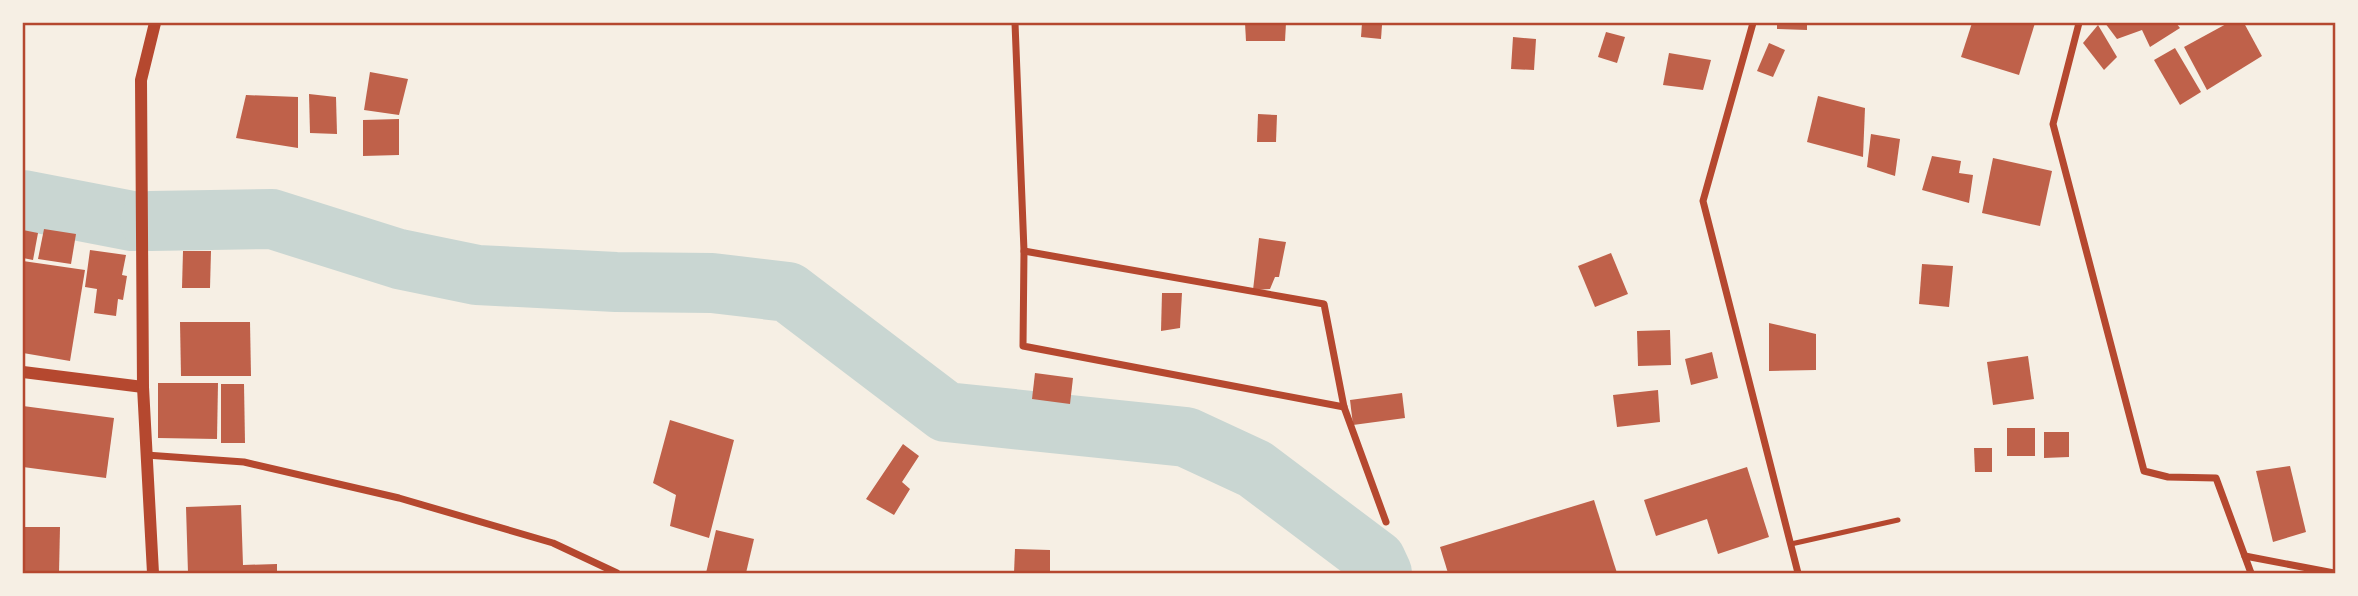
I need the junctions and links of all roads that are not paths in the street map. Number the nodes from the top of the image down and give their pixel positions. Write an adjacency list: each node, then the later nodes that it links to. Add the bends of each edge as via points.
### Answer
1 (155, 23): 7 (street, via 141,80)
2 (1015, 23): 5 (street)
3 (1753, 23): 12 (street, via 1703,201)
4 (2079, 23): 13 (street, via 2053,124 2144,471 2168,477 2216,478)
5 (1024, 251): 8 (street, via 1324,304); 8 (street, via 1023,346)
6 (23, 372): 7 (street)
7 (143, 387): 9 (street)
8 (1344, 407): 11 (street)
9 (145, 455): 14 (street); 15 (street, via 244,462 399,498 553,542)
10 (1898, 520): 12 (lane)
11 (1386, 522)
12 (1791, 544): 16 (street)
13 (2245, 556): 17 (street); 18 (street)
14 (153, 573)
15 (617, 573)
16 (1798, 573)
17 (2251, 573)
18 (2334, 573)

